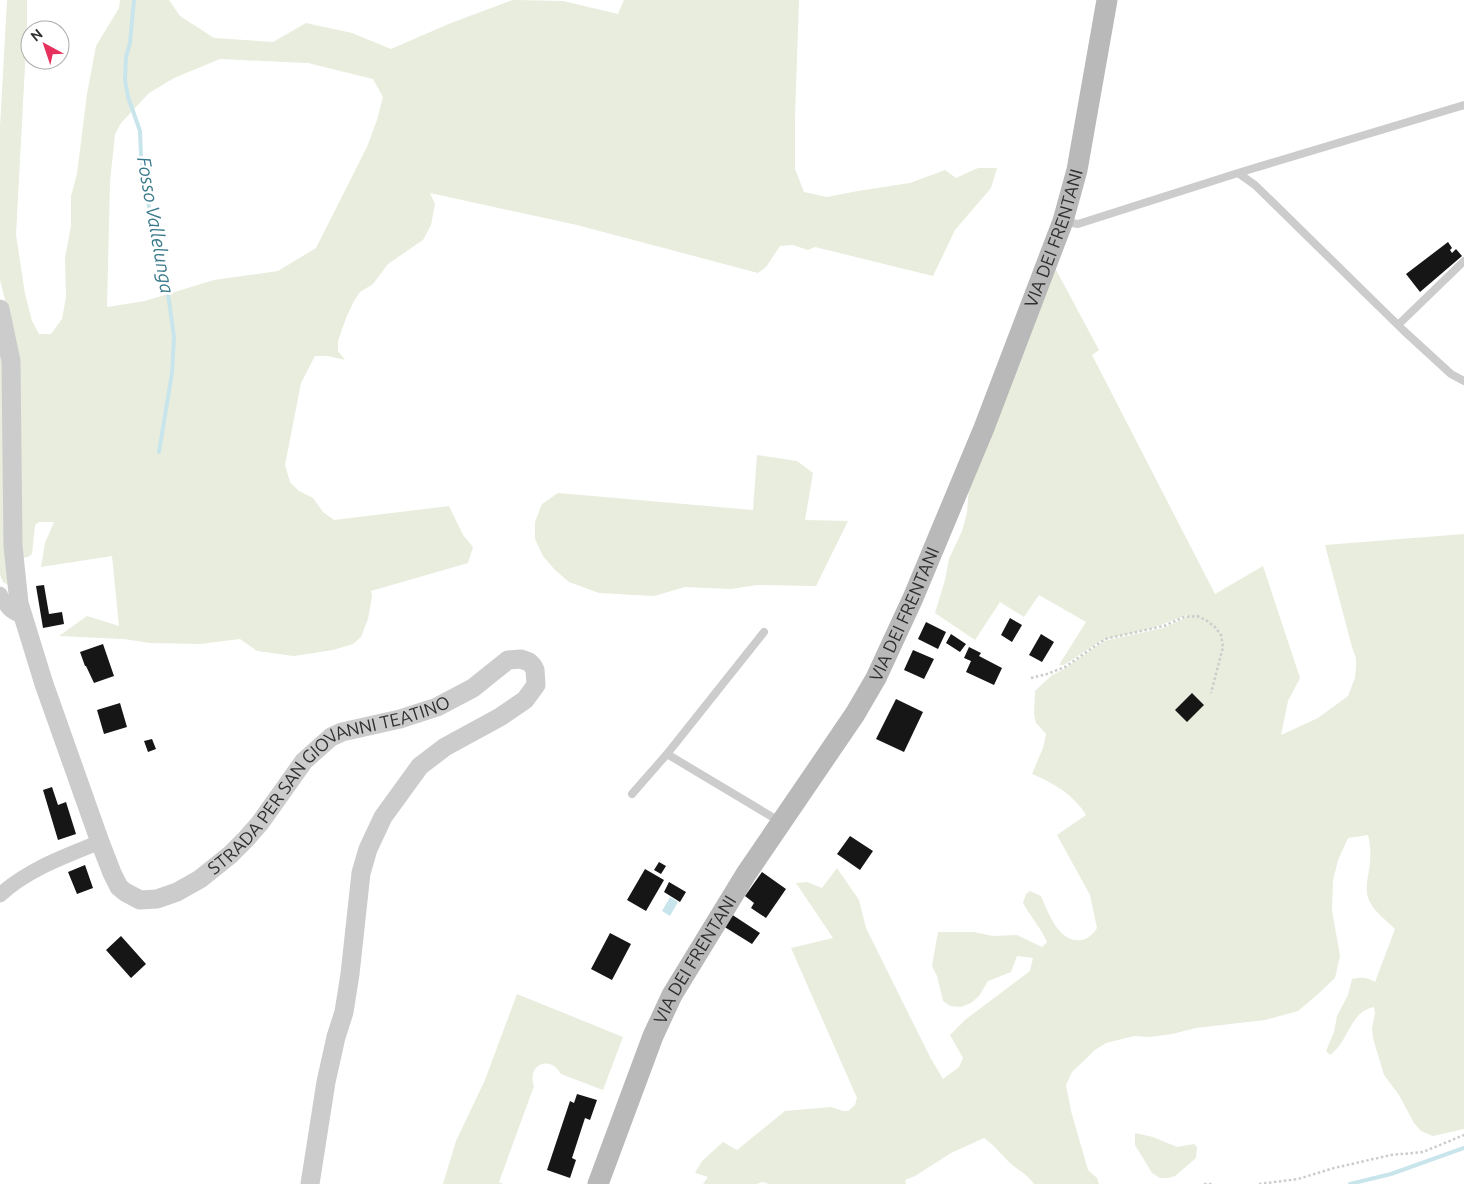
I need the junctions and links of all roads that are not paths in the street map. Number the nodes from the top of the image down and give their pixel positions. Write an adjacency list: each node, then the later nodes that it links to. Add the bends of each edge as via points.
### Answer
1 (1106, 0): 4 (main road, VIA DEI FRENTANI, via 1076,170)
2 (1464, 104): 3 (lane)
3 (1238, 173): 4 (lane, via 1078,224); 7 (lane, via 1255,185)
4 (1063, 221): 14 (main road, VIA DEI FRENTANI, via 956,496 886,657 851,721)
5 (1464, 261): 7 (lane)
6 (0, 308): 10 (street, STRADA PER SAN GIOVANNI TEATINO, via 11,361 13,546)
7 (1398, 325): 8 (lane, via 1451,374)
8 (1464, 380)
9 (0, 594): 10 (street, via 12,613)
10 (22, 616): 15 (street, STRADA PER SAN GIOVANNI TEATINO)
11 (764, 632): 12 (lane)
12 (667, 754): 13 (lane); 14 (lane)
13 (632, 794)
14 (781, 822): 18 (main road, VIA DEI FRENTANI, via 672,995 653,1036)
15 (100, 842): 16 (street, via 29,874); 17 (street, STRADA PER SAN GIOVANNI TEATINO, via 112,873 125,892 140,900 167,896 200,879 230,855 260,823 304,761 331,737 443,704 473,688 508,660 521,659 533,666 536,685 525,700 430,757 391,803 375,830 361,873 344,1012 326,1082)
16 (0, 895)
17 (310, 1184)
18 (598, 1184)

